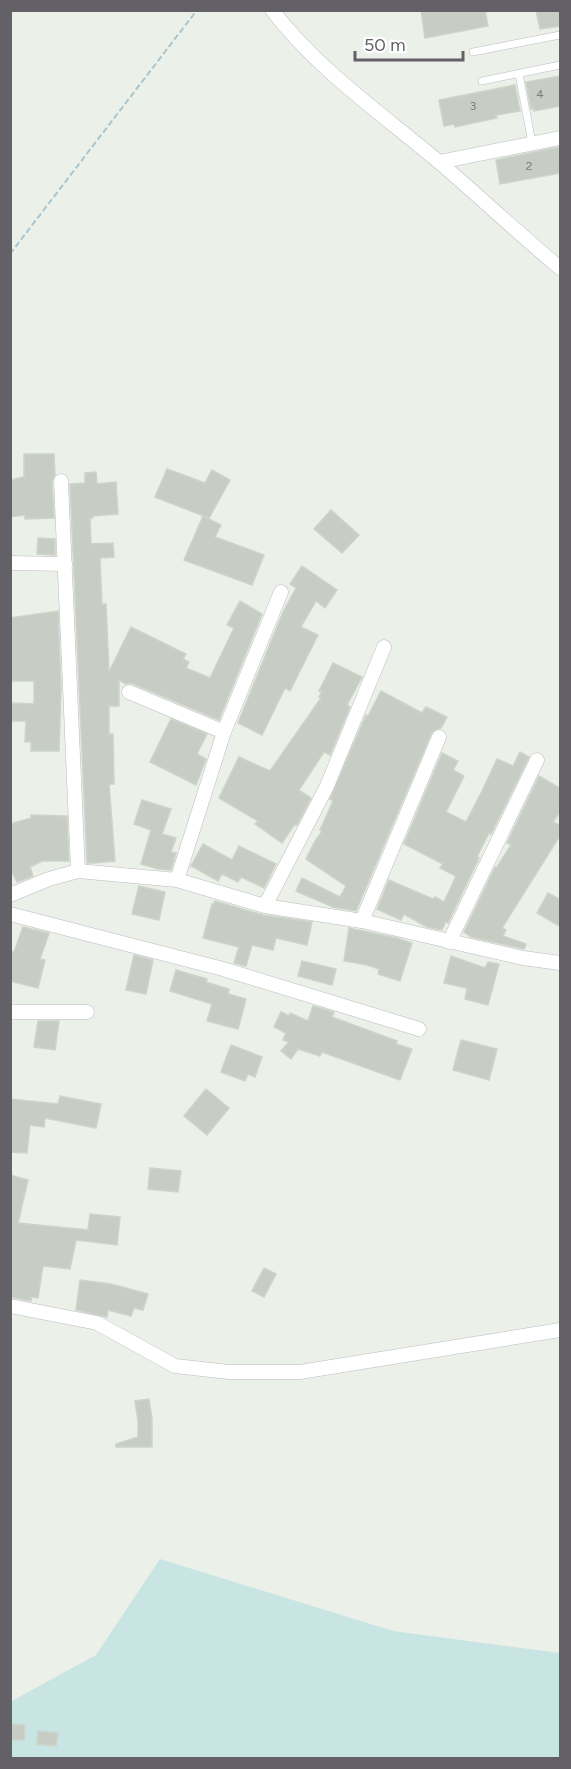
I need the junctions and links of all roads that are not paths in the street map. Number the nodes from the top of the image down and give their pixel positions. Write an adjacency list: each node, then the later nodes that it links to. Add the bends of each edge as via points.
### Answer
1 (272, 10): 9 (street, via 285,28 348,88)
2 (561, 35): 3 (lane)
3 (472, 52)
4 (561, 65): 5 (lane)
5 (519, 74): 6 (lane); 8 (lane)
6 (482, 81)
7 (561, 138): 8 (street)
8 (532, 143): 9 (street)
9 (439, 162): 10 (street)
10 (561, 268)
11 (61, 481): 13 (street)
12 (10, 563): 13 (street)
13 (65, 564): 20 (street)
14 (281, 592): 17 (street)
15 (384, 647): 23 (street, via 327,786)
16 (129, 692): 17 (street)
17 (224, 732): 21 (street)
18 (439, 736): 25 (street)
19 (537, 760): 26 (street)
20 (78, 871): 21 (street); 22 (street)
21 (177, 880): 23 (street)
22 (10, 895)
23 (265, 906): 25 (street)
24 (10, 914): 30 (street, via 223,969)
25 (362, 921): 26 (street)
26 (449, 942): 27 (street, via 523,958)
27 (559, 960)
28 (10, 1012): 29 (street)
29 (87, 1012)
30 (419, 1029)
31 (10, 1306): 32 (street, via 97,1323 175,1366 229,1372 300,1372)
32 (561, 1330)

